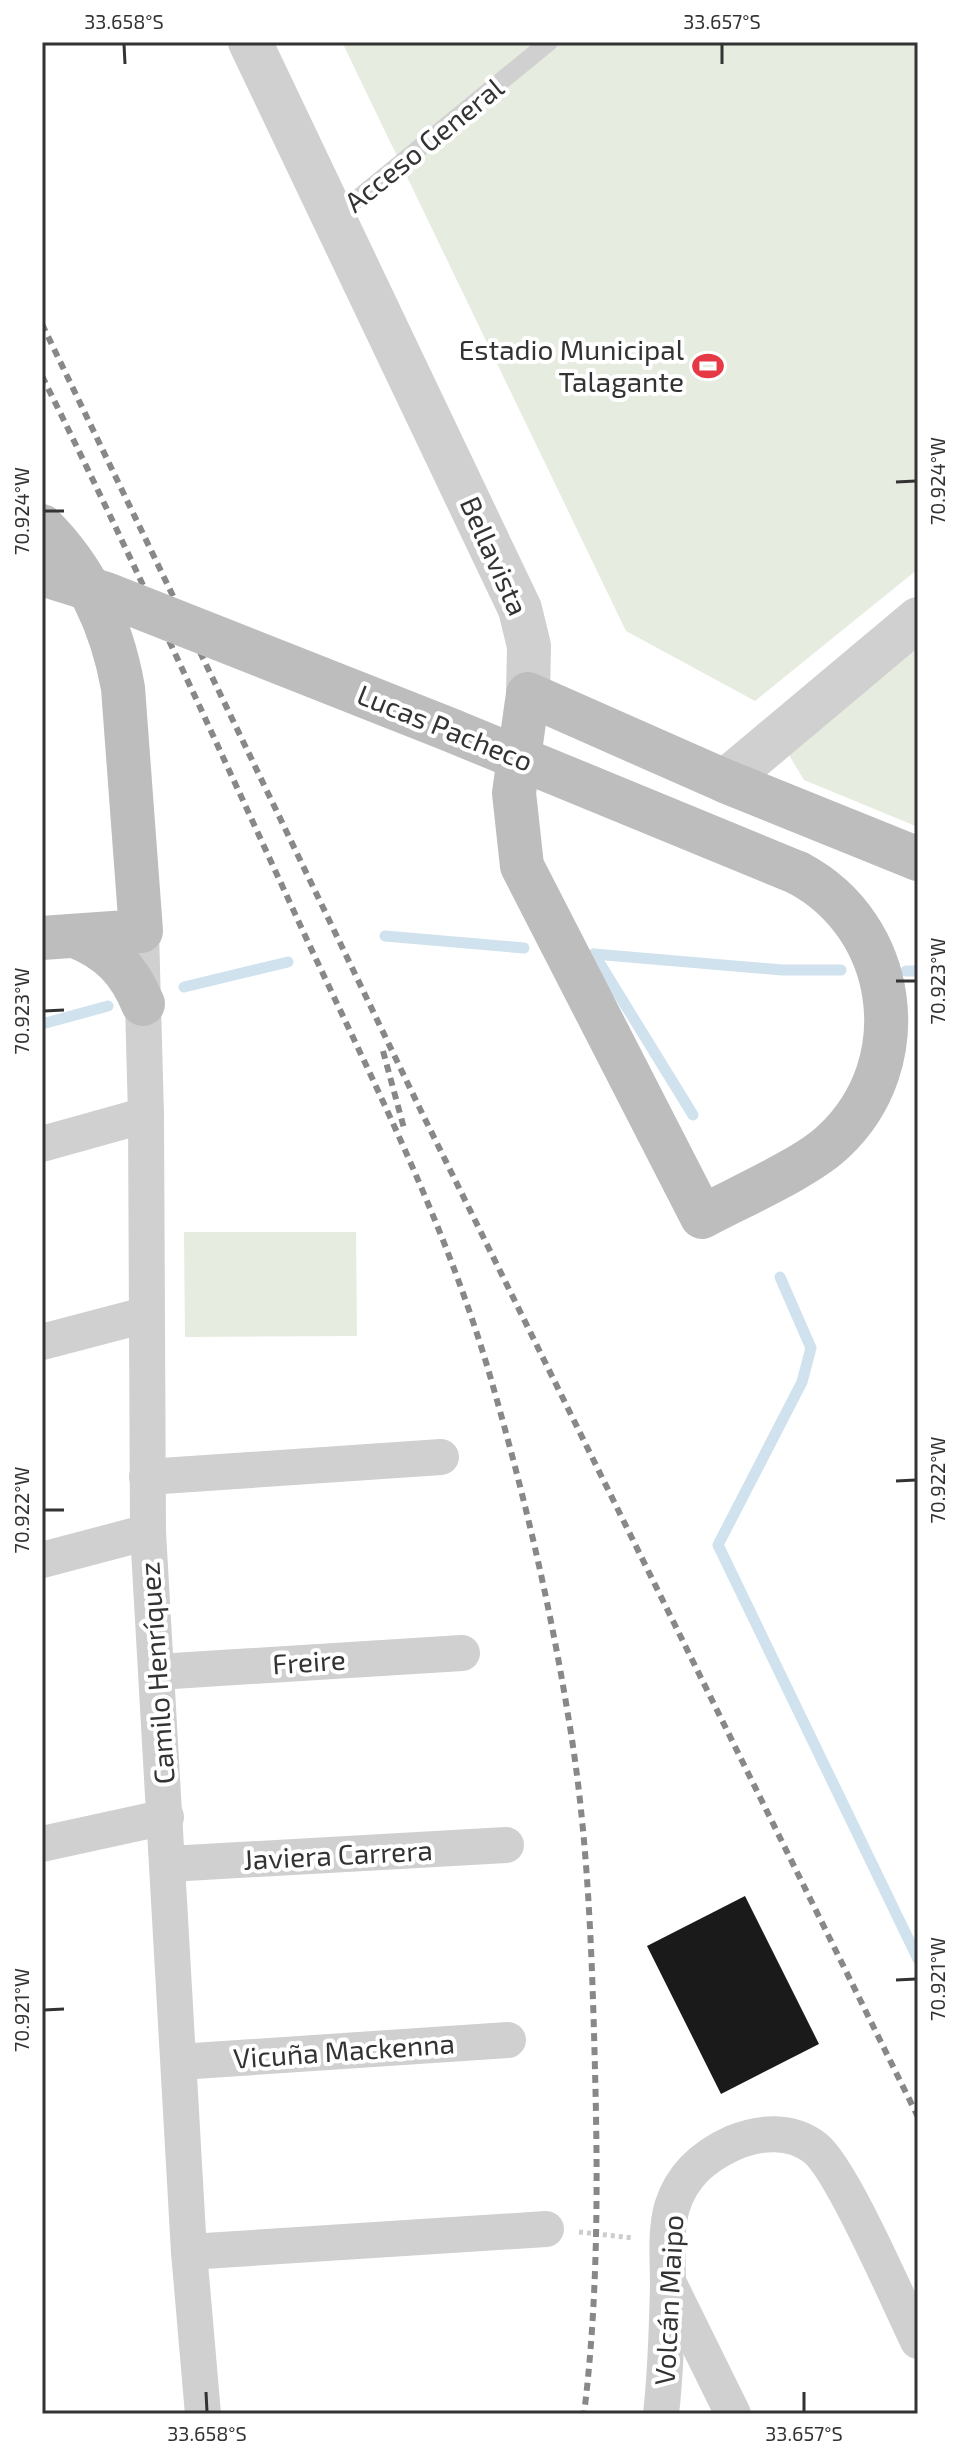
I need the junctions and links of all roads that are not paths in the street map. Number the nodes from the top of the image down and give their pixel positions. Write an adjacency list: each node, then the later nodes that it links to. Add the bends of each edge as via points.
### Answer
1 (250, 42): 3 (street, Bellavista)
2 (549, 42): 3 (lane, Acceso General)
3 (335, 217): 7 (street, Bellavista, via 520,609 529,646)
4 (42, 526): 10 (main road, via 93,594 117,656)
5 (42, 574): 16 (main road, Lucas Pacheco, bridge, via 106,594 448,729 798,873 840,901 868,939 884,997 880,1074 833,1143)
6 (918, 619): 8 (street)
7 (528, 694): 8 (main road); 16 (main road, Bellavista, via 514,793 522,866)
8 (725, 781): 9 (main road)
9 (918, 859)
10 (136, 862): 11 (main road); 12 (main road, via 117,896)
11 (141, 931): 12 (main road); 13 (street, Camilo Henríquez)
12 (58, 937): 13 (main road, via 108,953 122,966)
13 (143, 1004): 14 (street, Camilo Henríquez)
14 (146, 1115): 15 (street); 17 (street, Camilo Henríquez)
15 (42, 1144)
16 (702, 1217)
17 (145, 1315): 18 (street); 20 (street, Camilo Henríquez)
18 (42, 1342)
19 (441, 1457): 20 (street)
20 (147, 1477): 21 (street, Camilo Henríquez)
21 (148, 1532): 22 (street); 24 (street, Camilo Henríquez)
22 (42, 1560)
23 (462, 1653): 24 (street, Freire)
24 (157, 1672): 25 (street, Camilo Henríquez)
25 (166, 1817): 26 (street); 28 (street, Camilo Henríquez)
26 (42, 1844)
27 (506, 1845): 28 (street, Javiera Carrera)
28 (169, 1864): 30 (street, Camilo Henríquez)
29 (508, 2040): 30 (street, Vicuña Mackenna)
30 (179, 2062): 32 (street, Camilo Henríquez)
31 (546, 2229): 32 (street)
32 (189, 2252): 35 (street, Camilo Henríquez)
33 (668, 2281): 34 (street, Volcán Maipo, via 672,2208 691,2171 704,2159 751,2137 783,2135 819,2151 836,2176); 36 (street, Volcán Maipo); 37 (street)
34 (918, 2341)
35 (203, 2414)
36 (661, 2414)
37 (733, 2414)

